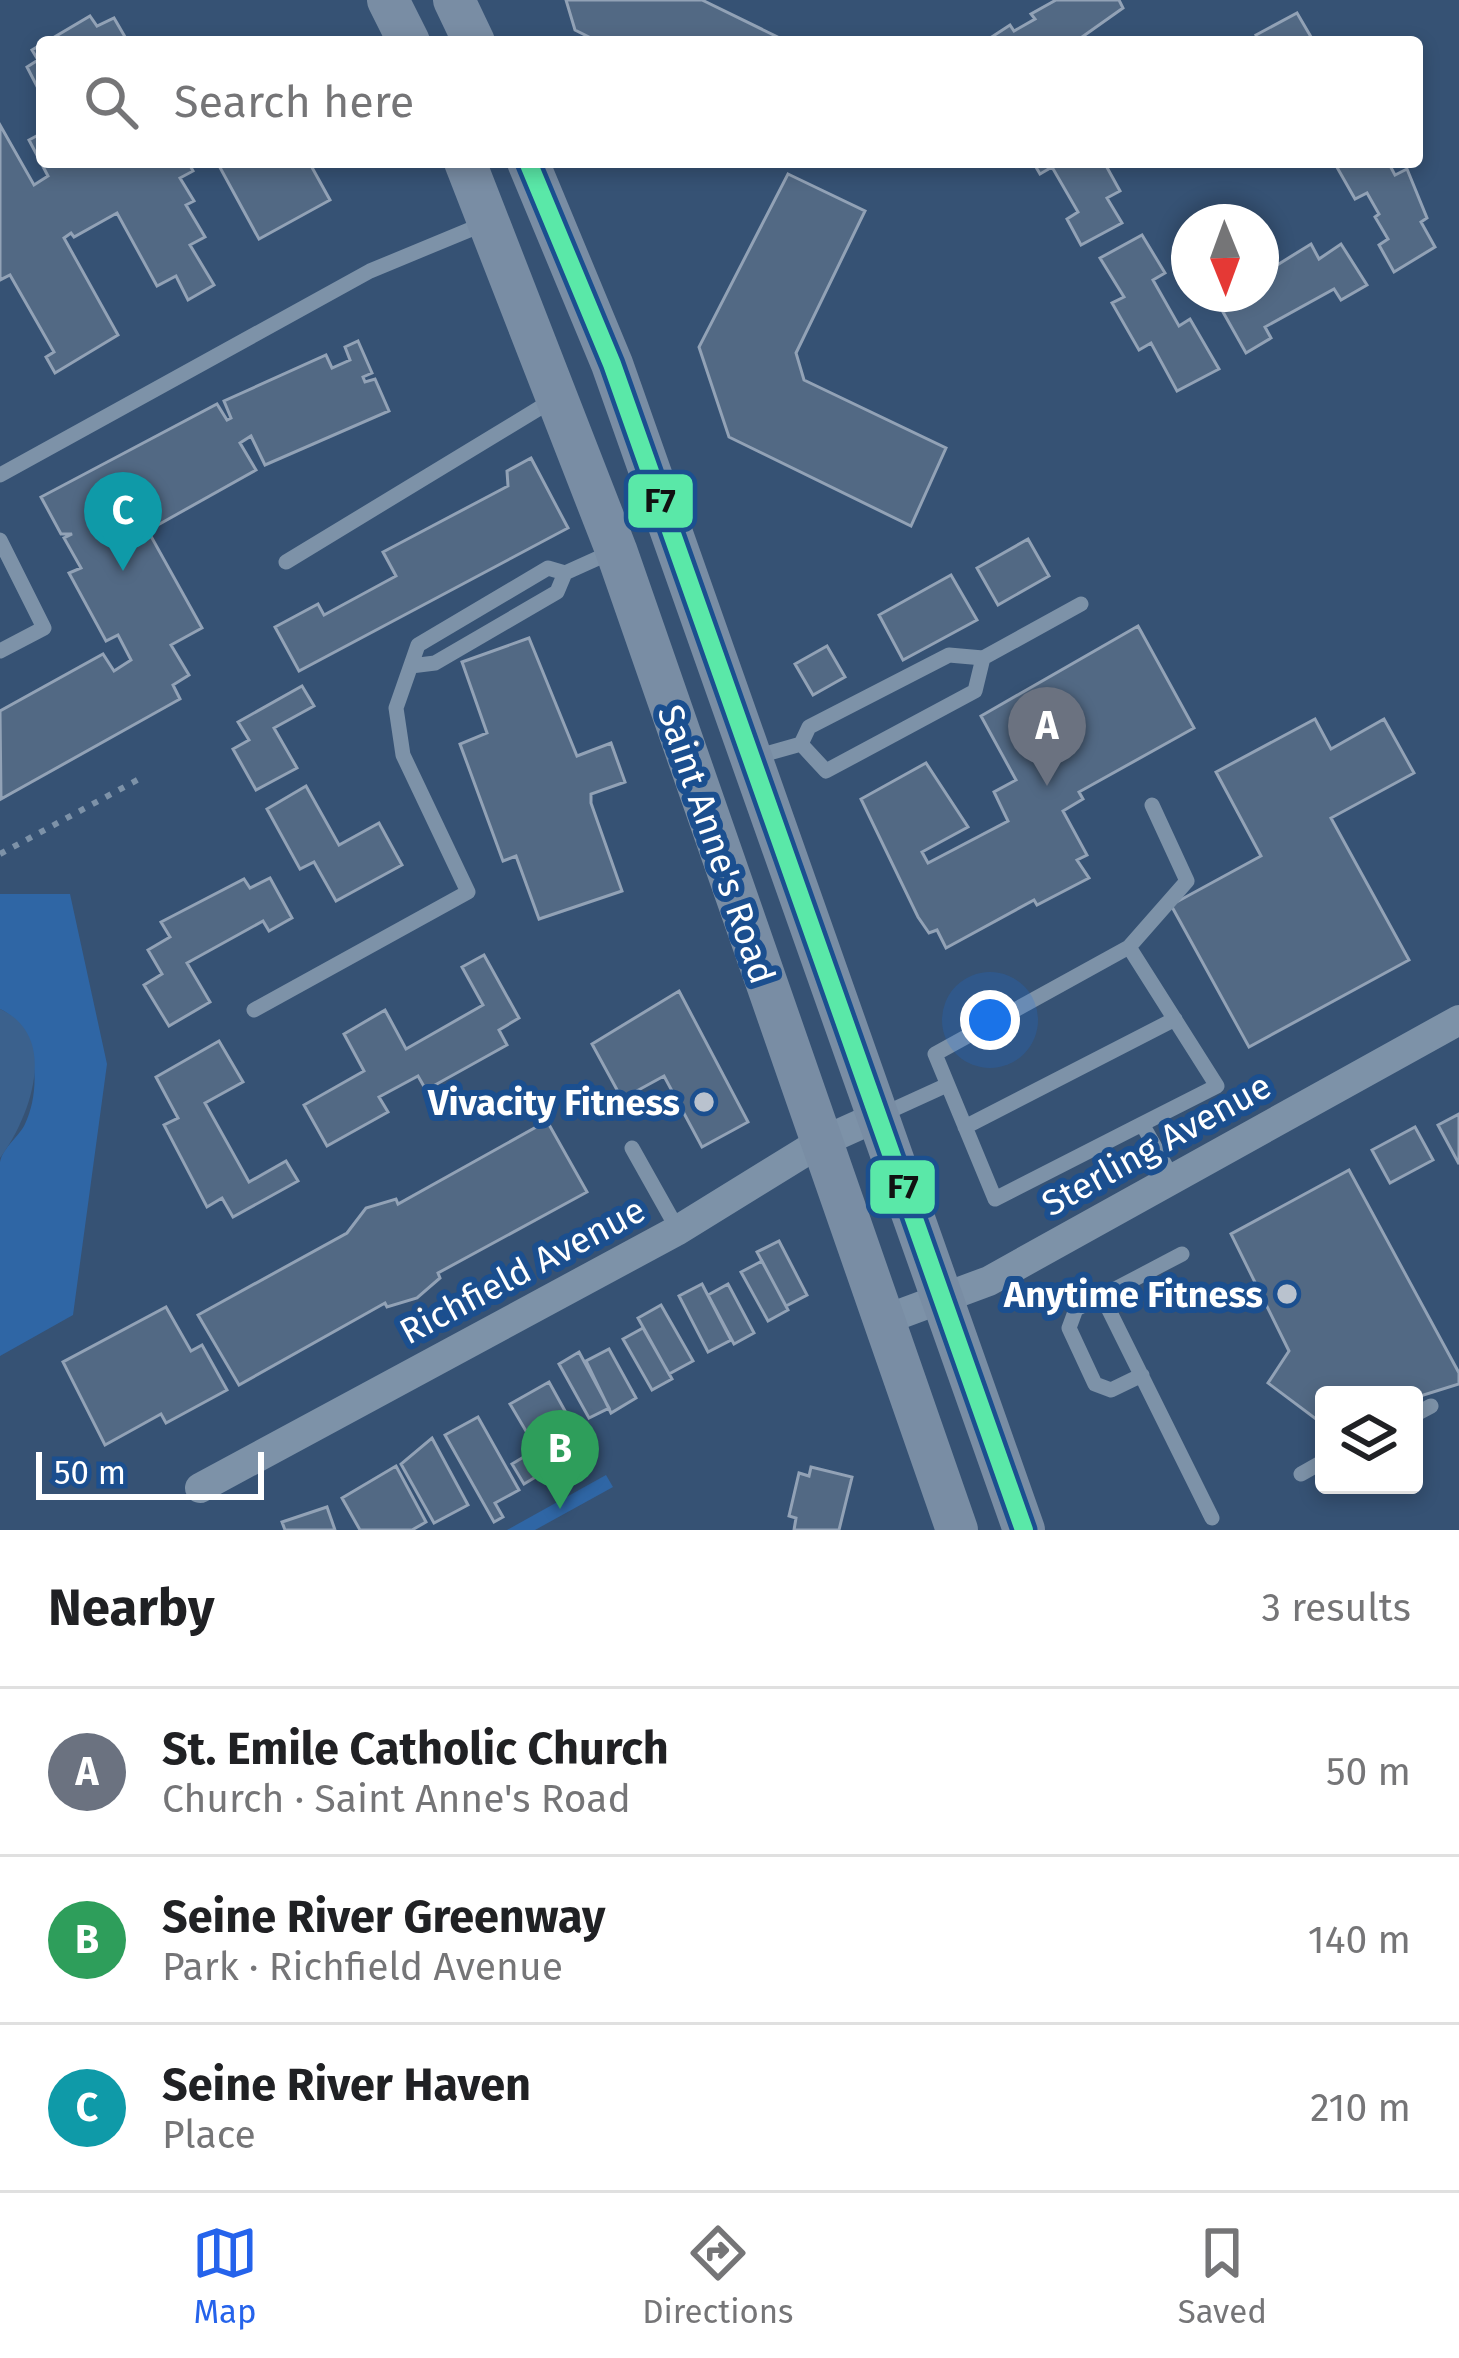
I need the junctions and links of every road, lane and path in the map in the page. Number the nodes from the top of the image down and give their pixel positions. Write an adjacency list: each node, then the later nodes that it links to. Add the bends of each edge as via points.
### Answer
1 (388, 0): 2 (main road)
2 (406, 36)
3 (467, 168): 5 (main road, Saint Anne's Road)
4 (530, 168): 8 (main road, Saint Anne's Road)
5 (489, 222): 6 (main road, Saint Anne's Road); 7 (lane, via 370,271)
6 (559, 397): 10 (main road, Saint Anne's Road); 11 (lane)
7 (0, 475)
8 (669, 526): 10 (main road); 18 (main road, Saint Anne's Road)
9 (0, 540): 14 (lane, via 44,628)
10 (616, 550): 12 (lane); 30 (main road, Saint Anne's Road)
11 (286, 562)
12 (565, 573): 16 (lane, via 557,592 436,663); 16 (lane, via 548,568 418,645)
13 (1082, 604): 15 (lane)
14 (0, 651)
15 (982, 658): 17 (lane, via 949,655 809,727); 17 (lane, via 975,691 826,771)
16 (411, 667): 23 (lane, via 396,708 404,755 468,892)
17 (801, 744): 18 (lane)
18 (752, 758): 27 (main road, Saint Anne's Road)
19 (141, 778): 21 (path)
20 (1152, 805): 22 (lane, via 1187,881)
21 (0, 854)
22 (1129, 947): 24 (lane); 26 (lane, via 935,1054)
23 (254, 1010)
24 (1175, 1019): 28 (lane, via 1216,1086); 29 (lane)
25 (1459, 1020): 32 (street, Sterling Avenue)
26 (947, 1085): 27 (lane); 29 (lane)
27 (878, 1116): 30 (street, Richfield Avenue); 36 (main road, Saint Anne's Road)
28 (1142, 1124): 29 (lane, via 995,1199); 32 (lane)
29 (965, 1127)
30 (819, 1143): 33 (street, Richfield Avenue); 37 (main road, Saint Anne's Road)
31 (632, 1148): 33 (lane)
32 (1173, 1179): 36 (street, Sterling Avenue)
33 (679, 1230): 43 (street, Richfield Avenue)
34 (1183, 1254): 35 (lane)
35 (1102, 1296): 38 (lane); 38 (lane, via 1076,1310 1069,1328 1095,1384 1111,1390)
36 (942, 1298): 37 (street, Sterling Avenue); 46 (main road, Saint Anne's Road)
37 (884, 1320): 45 (main road, Saint Anne's Road)
38 (1142, 1375): 44 (lane)
39 (1431, 1406): 40 (lane)
40 (1423, 1410)
41 (1315, 1466): 42 (lane)
42 (1300, 1474)
43 (200, 1488)
44 (1212, 1518)
45 (957, 1530)
46 (1024, 1530)

